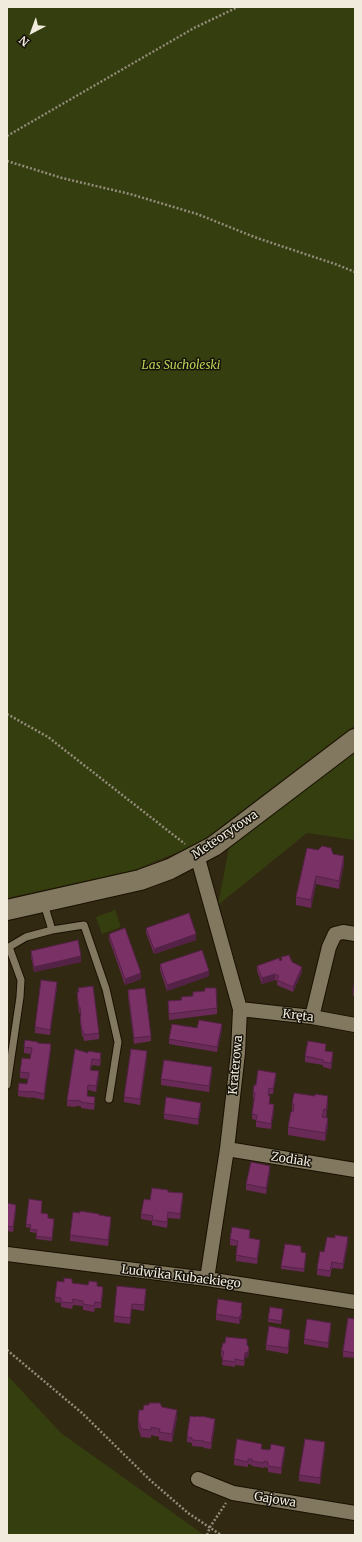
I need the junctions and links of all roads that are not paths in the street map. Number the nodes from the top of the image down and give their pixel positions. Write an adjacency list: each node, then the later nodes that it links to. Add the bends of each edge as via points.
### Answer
1 (355, 739): 2 (street, Meteorytowa, via 214,846)
2 (197, 855): 3 (street, Meteorytowa, via 140,880); 8 (street, Kraterowa)
3 (44, 901): 4 (street, Meteorytowa); 5 (lane)
4 (7, 910)
5 (52, 930): 7 (lane, via 26,937); 12 (lane, via 84,924 106,989 118,1042)
6 (355, 934): 9 (street, via 335,934 329,946)
7 (8, 947): 11 (lane, via 21,980)
8 (240, 1009): 9 (street, Kręta); 13 (street, Kraterowa)
9 (312, 1017): 10 (street, Kręta)
10 (355, 1025)
11 (7, 1084)
12 (109, 1099)
13 (227, 1149): 14 (street, Zodiak); 16 (street, Kraterowa)
14 (355, 1170)
15 (7, 1254): 16 (street, Ludwika Kubackiego)
16 (207, 1279): 17 (street, Ludwika Kubackiego)
17 (355, 1302)
18 (198, 1479): 19 (street, Gajowa, via 233,1493)
19 (355, 1513)

